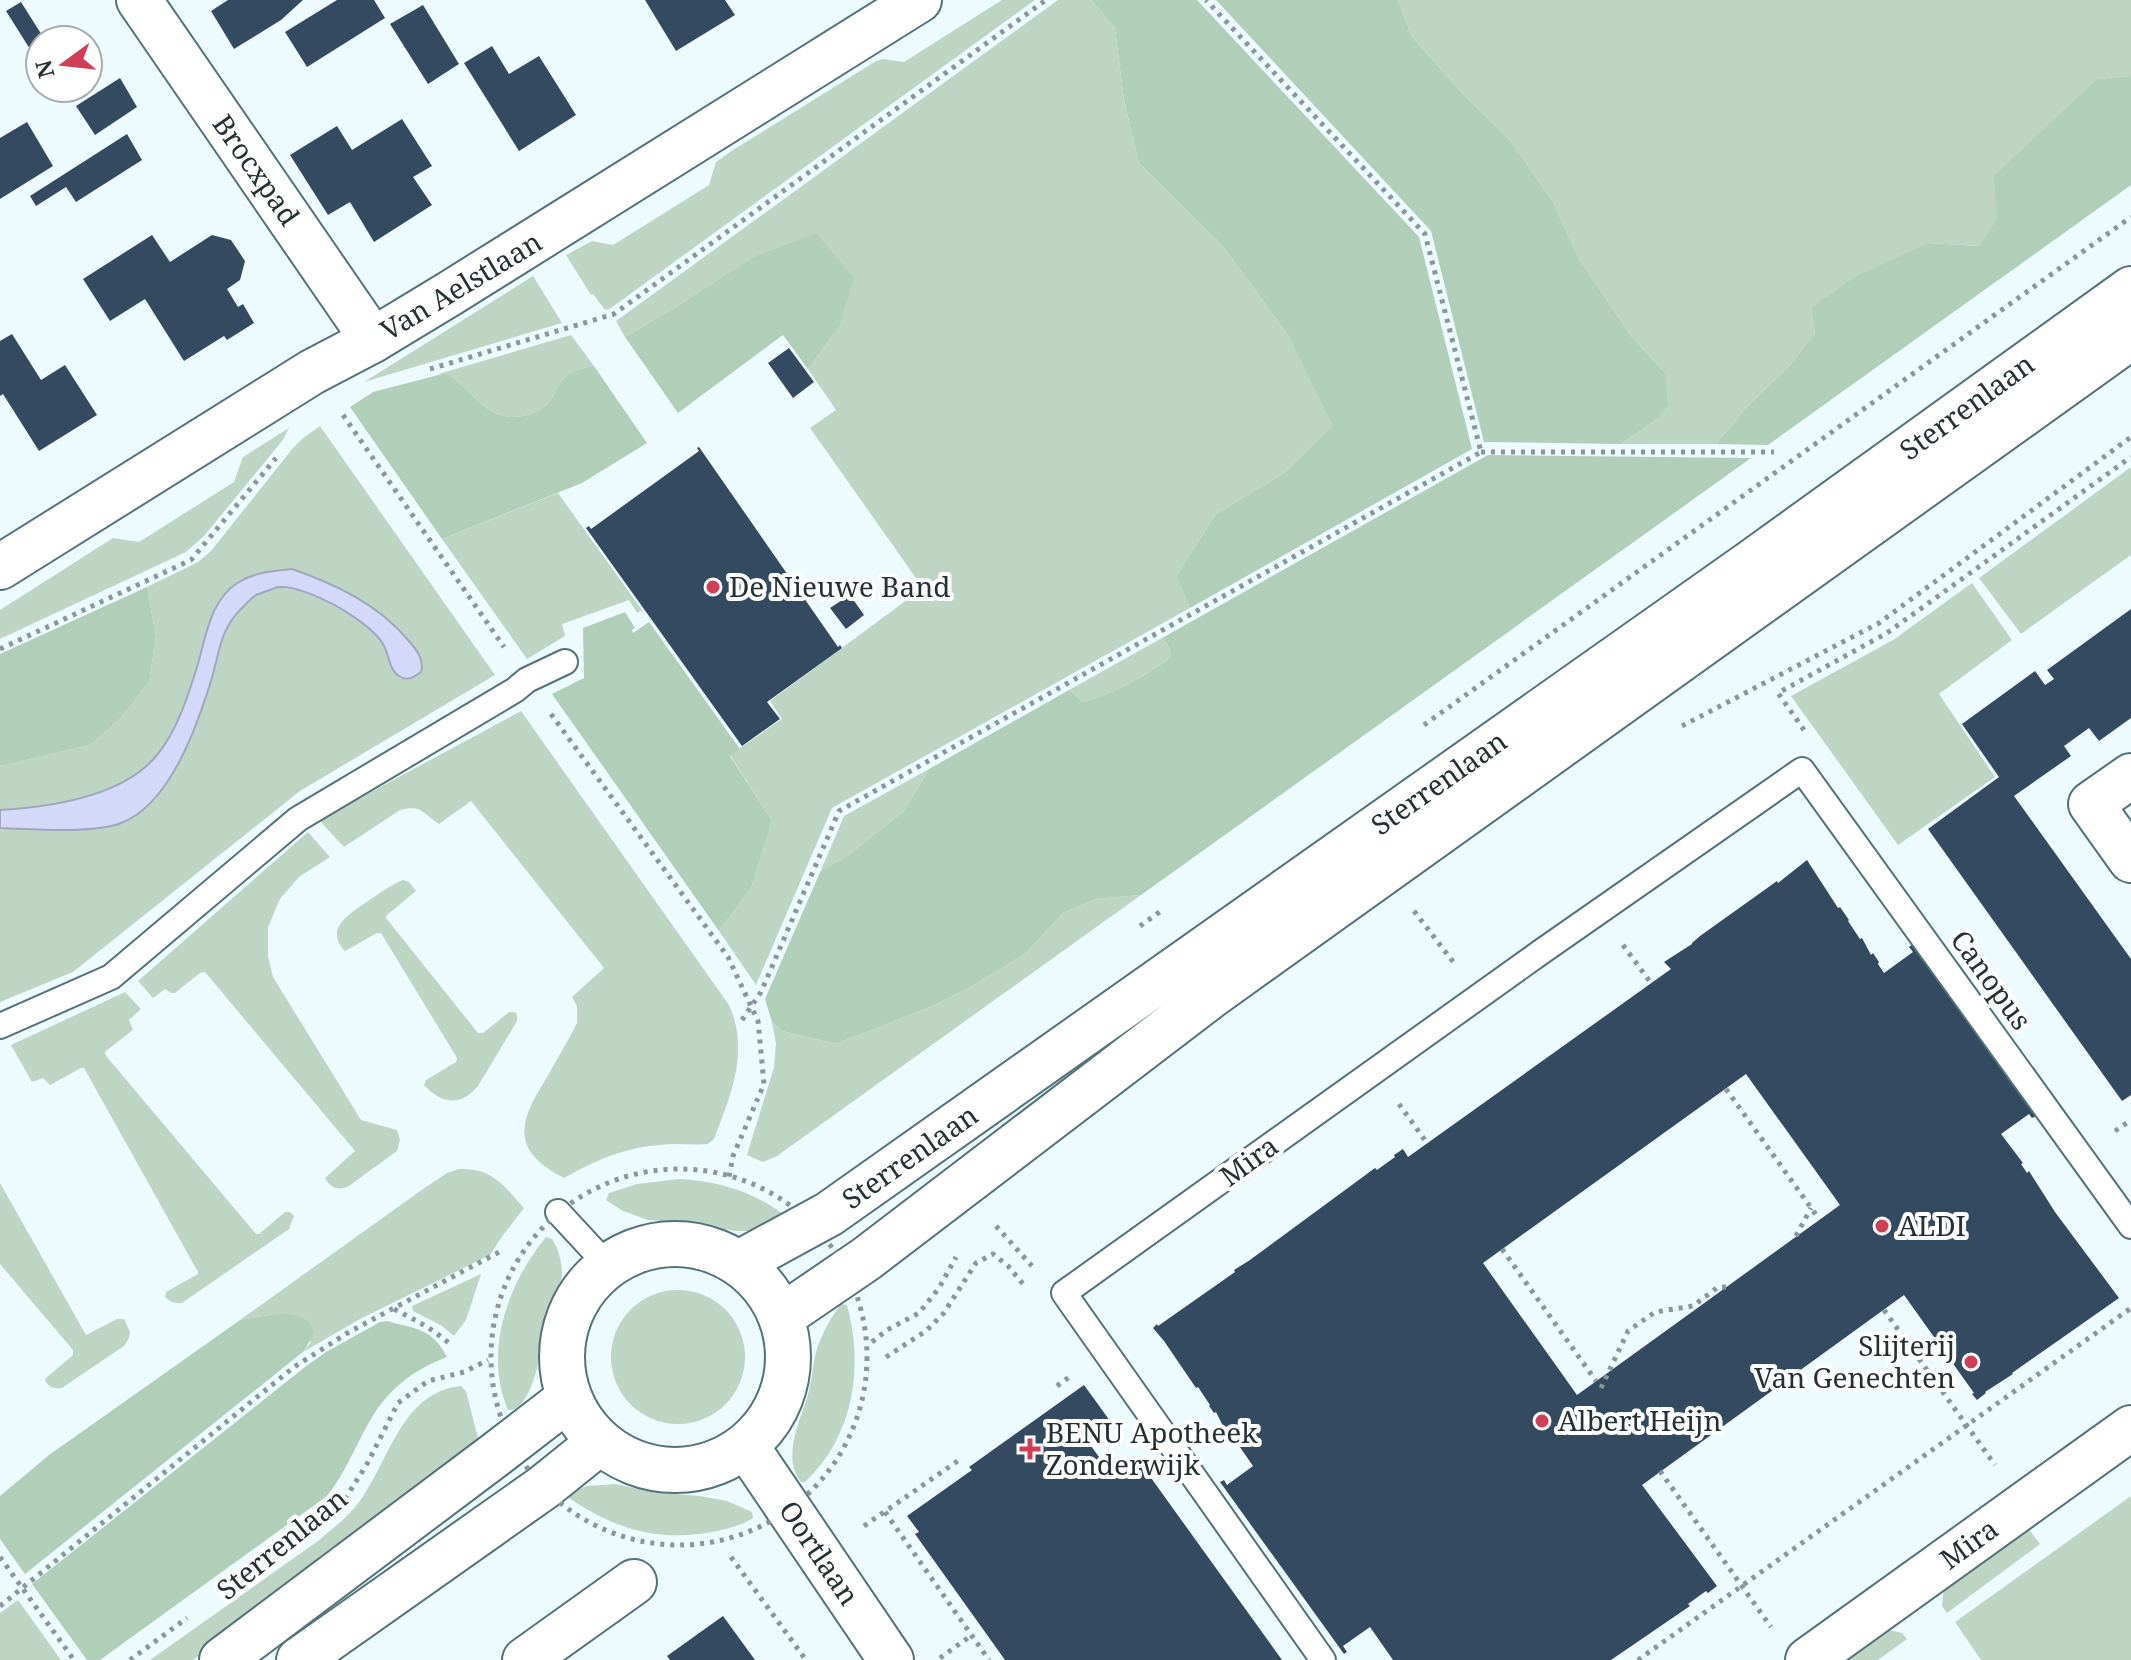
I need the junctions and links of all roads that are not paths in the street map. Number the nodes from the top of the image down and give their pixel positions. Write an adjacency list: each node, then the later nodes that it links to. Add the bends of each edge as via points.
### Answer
1 (139, 0): 5 (street, Brocxpad)
2 (919, 0): 5 (street, Van Aelstlaan)
3 (2131, 289): 14 (street, Sterrenlaan, via 814,1224)
4 (2131, 337): 16 (street, Sterrenlaan, via 1212,995 851,1271)
5 (373, 340): 6 (street, Van Aelstlaan, via 312,372)
6 (0, 567)
7 (565, 662): 11 (lane, via 298,819 111,977)
8 (1802, 770): 13 (lane, Canopus); 27 (lane, Mira, via 1064,1293)
9 (2131, 776): 10 (street, via 2091,804)
10 (2131, 860)
11 (0, 1026)
12 (558, 1212): 15 (lane)
13 (2131, 1226)
14 (739, 1263): 15 (street, via 707,1248 673,1244 638,1250); 16 (street, via 763,1287)
15 (608, 1266): 17 (street, via 580,1295 565,1331 562,1370)
16 (781, 1317): 20 (street, via 789,1352 784,1387 771,1419)
17 (569, 1398): 19 (street); 23 (street, Sterrenlaan)
18 (2131, 1428): 22 (street, Mira)
19 (600, 1442): 20 (street, via 626,1460 657,1470 689,1471 720,1462); 24 (street)
20 (746, 1446): 26 (street, Oortlaan)
21 (634, 1582): 25 (street)
22 (1792, 1648)
23 (222, 1660)
24 (299, 1660)
25 (525, 1660)
26 (891, 1660)
27 (1323, 1660)

